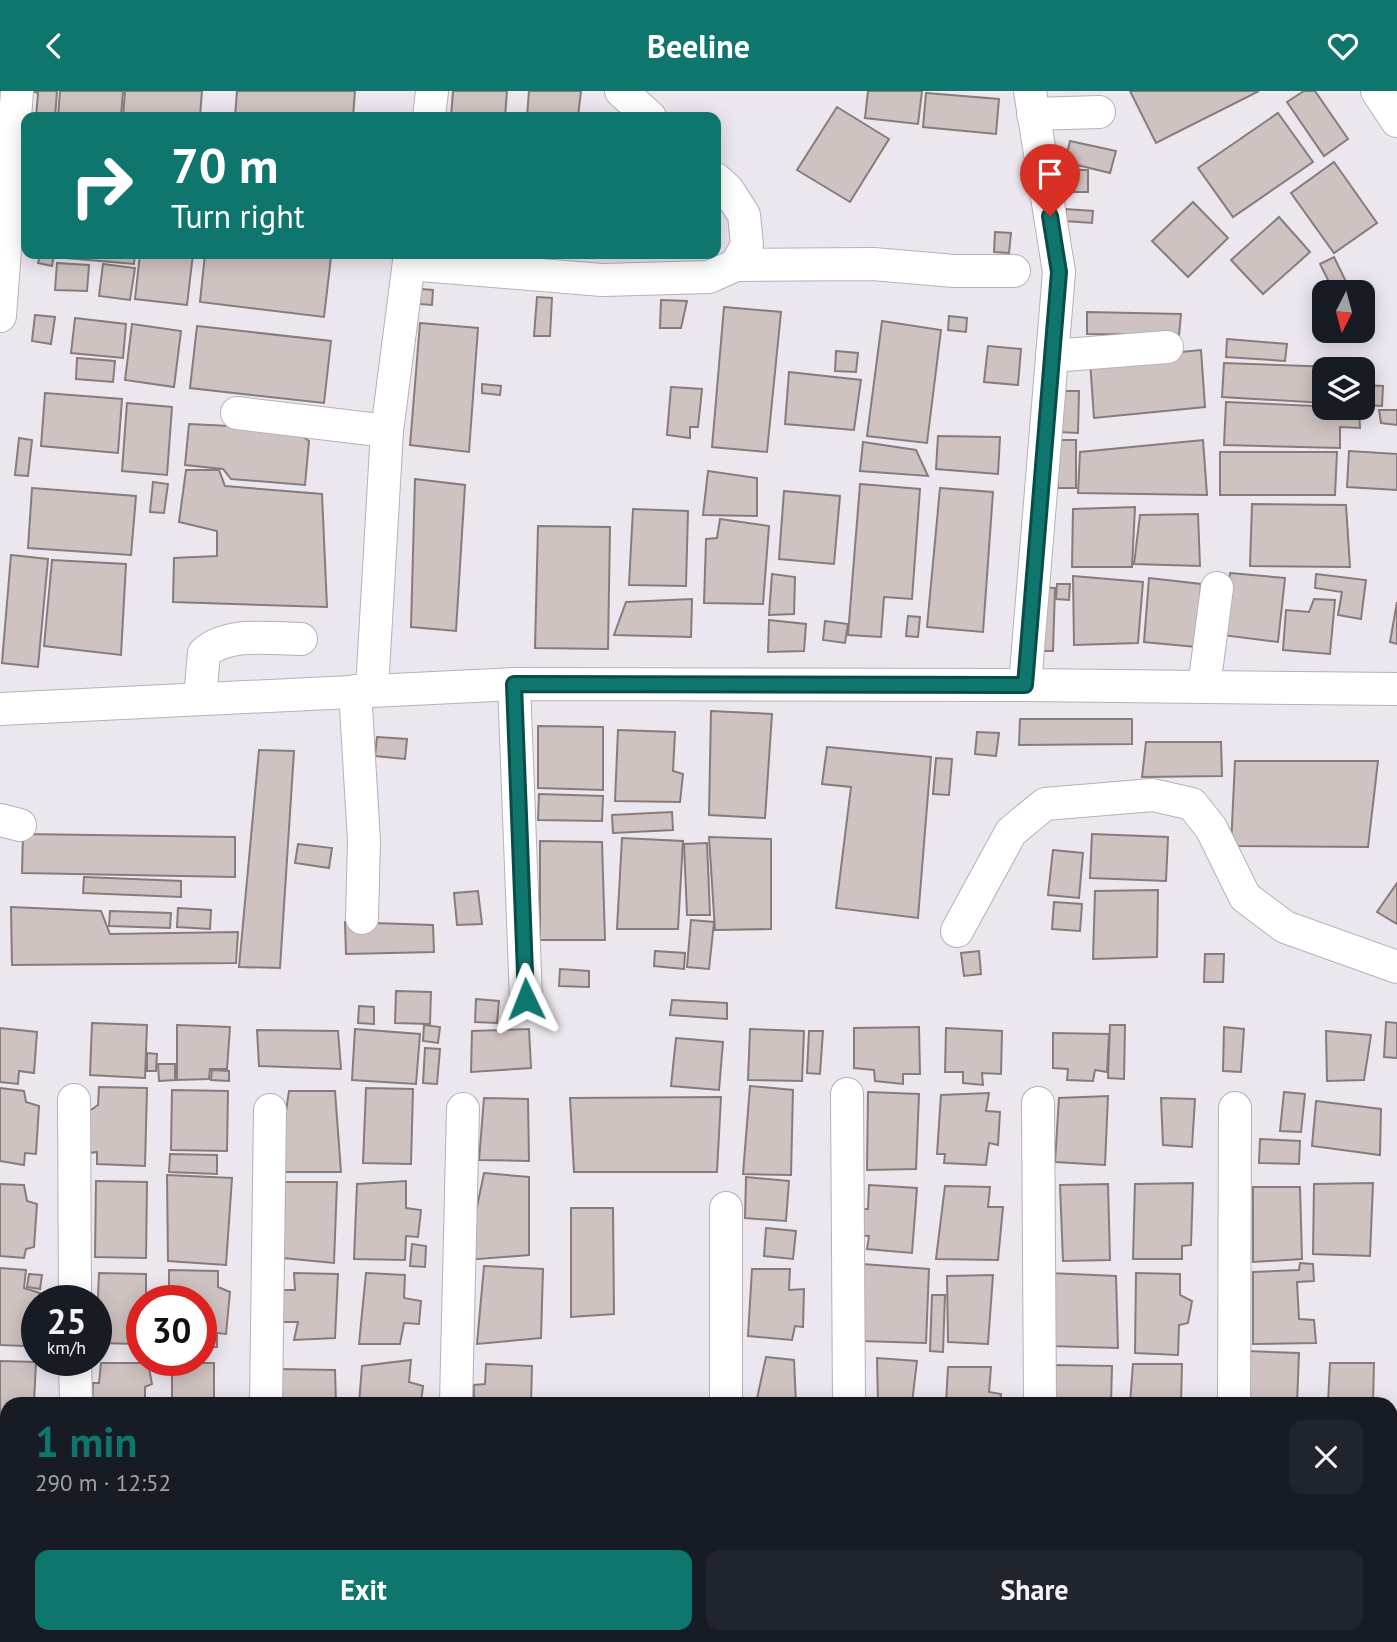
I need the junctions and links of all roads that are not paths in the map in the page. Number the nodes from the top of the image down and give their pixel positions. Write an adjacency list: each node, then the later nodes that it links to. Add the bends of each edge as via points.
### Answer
1 (17, 91): 14 (street)
2 (432, 91): 6 (street)
3 (621, 91): 7 (street)
4 (1377, 91): 9 (street)
5 (1031, 103): 8 (street); 16 (street, via 1059,272)
6 (430, 112)
7 (644, 112)
8 (1099, 112)
9 (1397, 121)
10 (721, 184): 12 (street, via 744,215 747,245)
11 (410, 259): 12 (street, via 602,280 709,277); 18 (street)
12 (736, 265): 13 (street, via 873,264)
13 (1014, 271)
14 (0, 316)
15 (1167, 347): 16 (street)
16 (1052, 356): 22 (street)
17 (237, 413): 18 (street)
18 (387, 431): 25 (street)
19 (1217, 588): 23 (street)
20 (301, 639): 26 (street, via 227,640 212,646 204,653)
21 (514, 684): 22 (street); 25 (street); 31 (street)
22 (1025, 685): 23 (street)
23 (1204, 687): 24 (street)
24 (1397, 689)
25 (363, 690): 26 (street); 28 (street)
26 (200, 698): 27 (street)
27 (0, 709)
28 (362, 918)
29 (957, 931): 30 (street, via 1011,832 1045,804 1153,795 1192,804 1211,828 1245,897 1285,927)
30 (1397, 967)
31 (526, 999)
32 (847, 1094): 45 (street)
33 (74, 1100): 39 (street)
34 (1038, 1103): 46 (street)
35 (1235, 1108): 47 (street)
36 (463, 1109): 43 (street)
37 (270, 1110): 42 (street)
38 (726, 1208): 44 (street)
39 (75, 1285)
40 (75, 1376): 41 (street)
41 (76, 1397)
42 (265, 1397)
43 (456, 1397)
44 (726, 1397)
45 (849, 1397)
46 (1040, 1397)
47 (1234, 1397)

